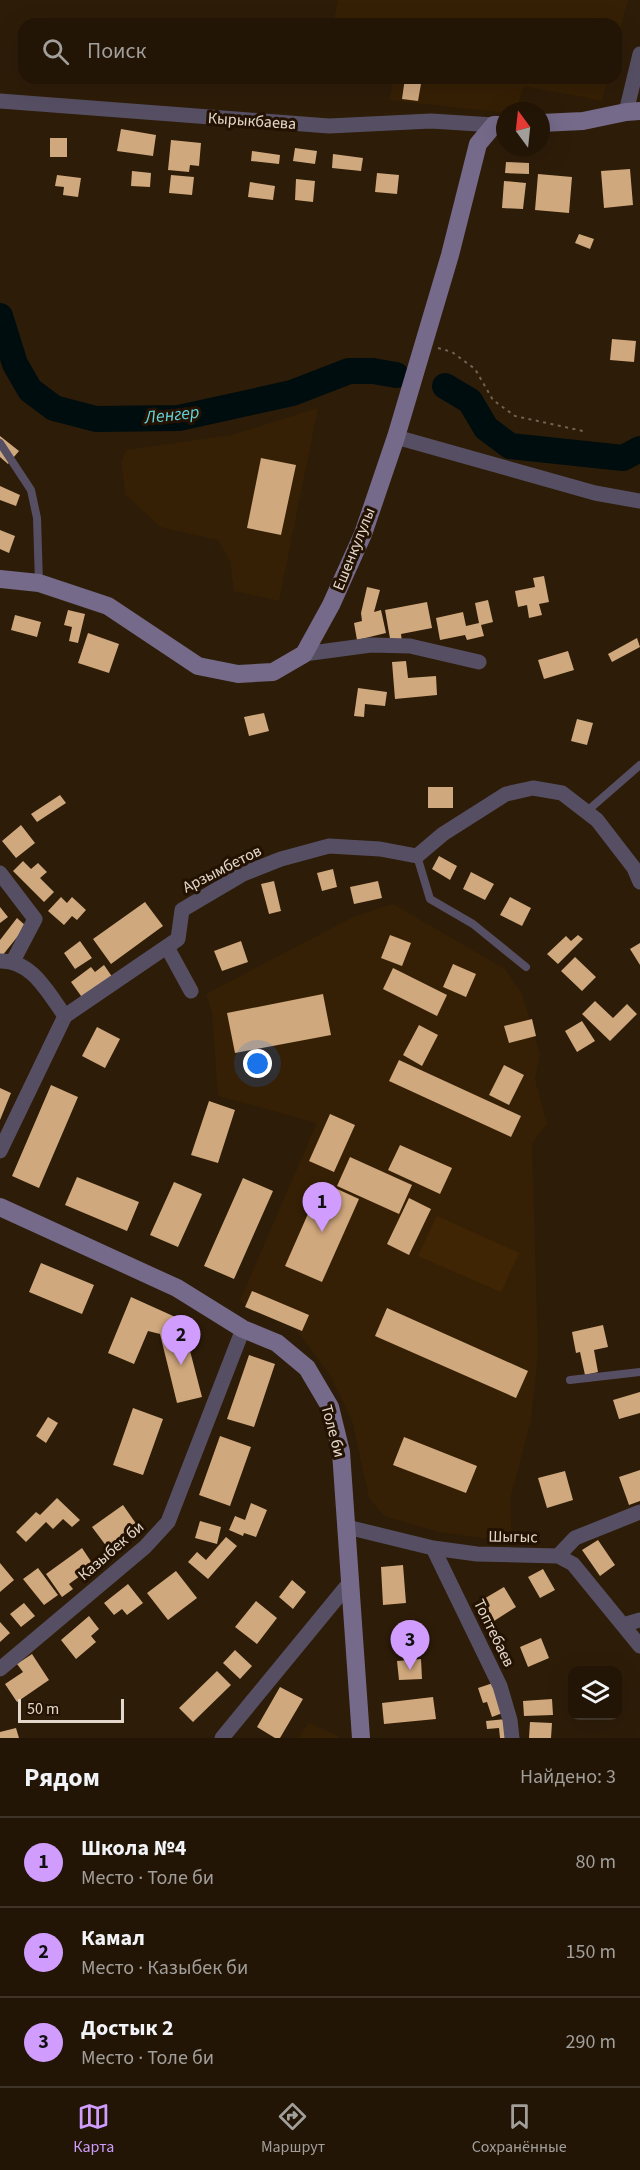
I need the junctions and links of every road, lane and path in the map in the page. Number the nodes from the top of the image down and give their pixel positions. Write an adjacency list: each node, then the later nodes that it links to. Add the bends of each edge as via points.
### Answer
1 (640, 54): 3 (street)
2 (0, 101): 5 (street, Кырыкбаева, via 329,126 431,121)
3 (633, 111): 4 (street, via 583,121)
4 (550, 123)
5 (496, 125)
6 (496, 128): 7 (street, Ешенкулулы, via 478,144)
7 (424, 343): 8 (path, via 452,352 475,369 493,400 515,416); 9 (street, Ешенкулулы)
8 (583, 431)
9 (396, 437): 11 (street, via 595,493); 14 (street, Ешенкулулы, via 363,534)
10 (0, 443): 13 (lane, via 31,490 37,518)
11 (640, 501)
12 (0, 579): 13 (street)
13 (39, 583): 14 (street, via 108,606 198,666 238,674 273,672)
14 (304, 654): 15 (street, via 371,645 410,646)
15 (479, 662)
16 (640, 765): 17 (lane)
17 (586, 812): 18 (street, via 562,794 533,788 506,794 443,834); 20 (street, via 597,820 634,868)
18 (417, 856): 21 (street, Арзымбетов, via 329,846 280,859 243,874 182,910 178,939); 23 (lane, via 430,899 473,924)
19 (0, 873): 22 (street, via 35,919)
20 (640, 882)
21 (167, 947): 24 (street); 25 (street, Арзымбетов)
22 (6, 961): 25 (street, via 34,974)
23 (526, 967)
24 (191, 991)
25 (65, 1016): 26 (street)
26 (0, 1151)
27 (0, 1207): 28 (street, Толе би, via 177,1288)
28 (243, 1329): 32 (street, Толе би, via 277,1343 307,1368 330,1407 342,1452); 39 (street, Казыбек би, via 168,1522 145,1547)
29 (640, 1372): 30 (lane)
30 (570, 1380)
31 (640, 1512): 34 (street, via 575,1538)
32 (347, 1527): 33 (street, Шыгыс); 35 (street, Толе би)
33 (432, 1548): 34 (street, Шыгыс, via 477,1554); 42 (street, Топтебаев, via 500,1686)
34 (558, 1556): 37 (street, Шыгыс, via 573,1564)
35 (351, 1581): 40 (street); 41 (street, Толе би)
36 (640, 1620): 37 (street)
37 (623, 1625): 38 (street, Шыгыс)
38 (640, 1646)
39 (0, 1669)
40 (222, 1738)
41 (362, 1738)
42 (512, 1738)

